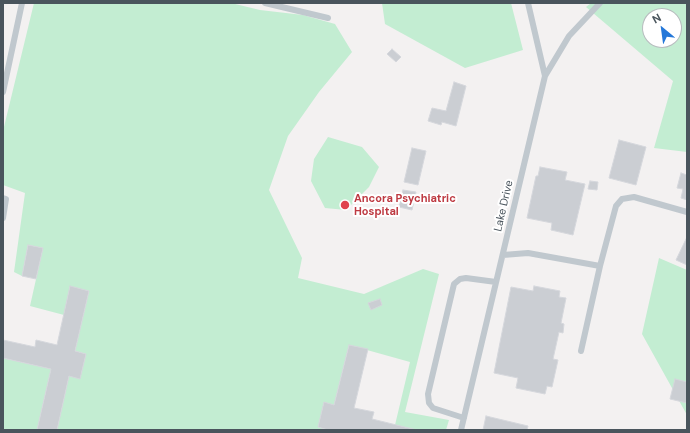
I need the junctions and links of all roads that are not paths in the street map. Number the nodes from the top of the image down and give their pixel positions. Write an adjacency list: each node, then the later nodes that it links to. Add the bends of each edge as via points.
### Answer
1 (22, 3): 7 (lane)
2 (265, 3): 5 (lane)
3 (528, 3): 6 (lane)
4 (600, 3): 6 (lane, Lake Drive, via 569,36)
5 (328, 18)
6 (545, 76): 11 (lane, Lake Drive)
7 (3, 92)
8 (3, 198): 10 (lane, via 6,199)
9 (687, 212): 12 (lane, via 634,197 622,199 616,206)
10 (3, 218)
11 (503, 255): 12 (lane, via 528,253); 13 (lane, Lake Drive)
12 (600, 266): 14 (lane)
13 (496, 282): 15 (lane, Lake Drive); 15 (lane, via 466,278 454,284 428,403 433,408)
14 (581, 351)
15 (464, 418): 16 (lane, Lake Drive)
16 (461, 430)

